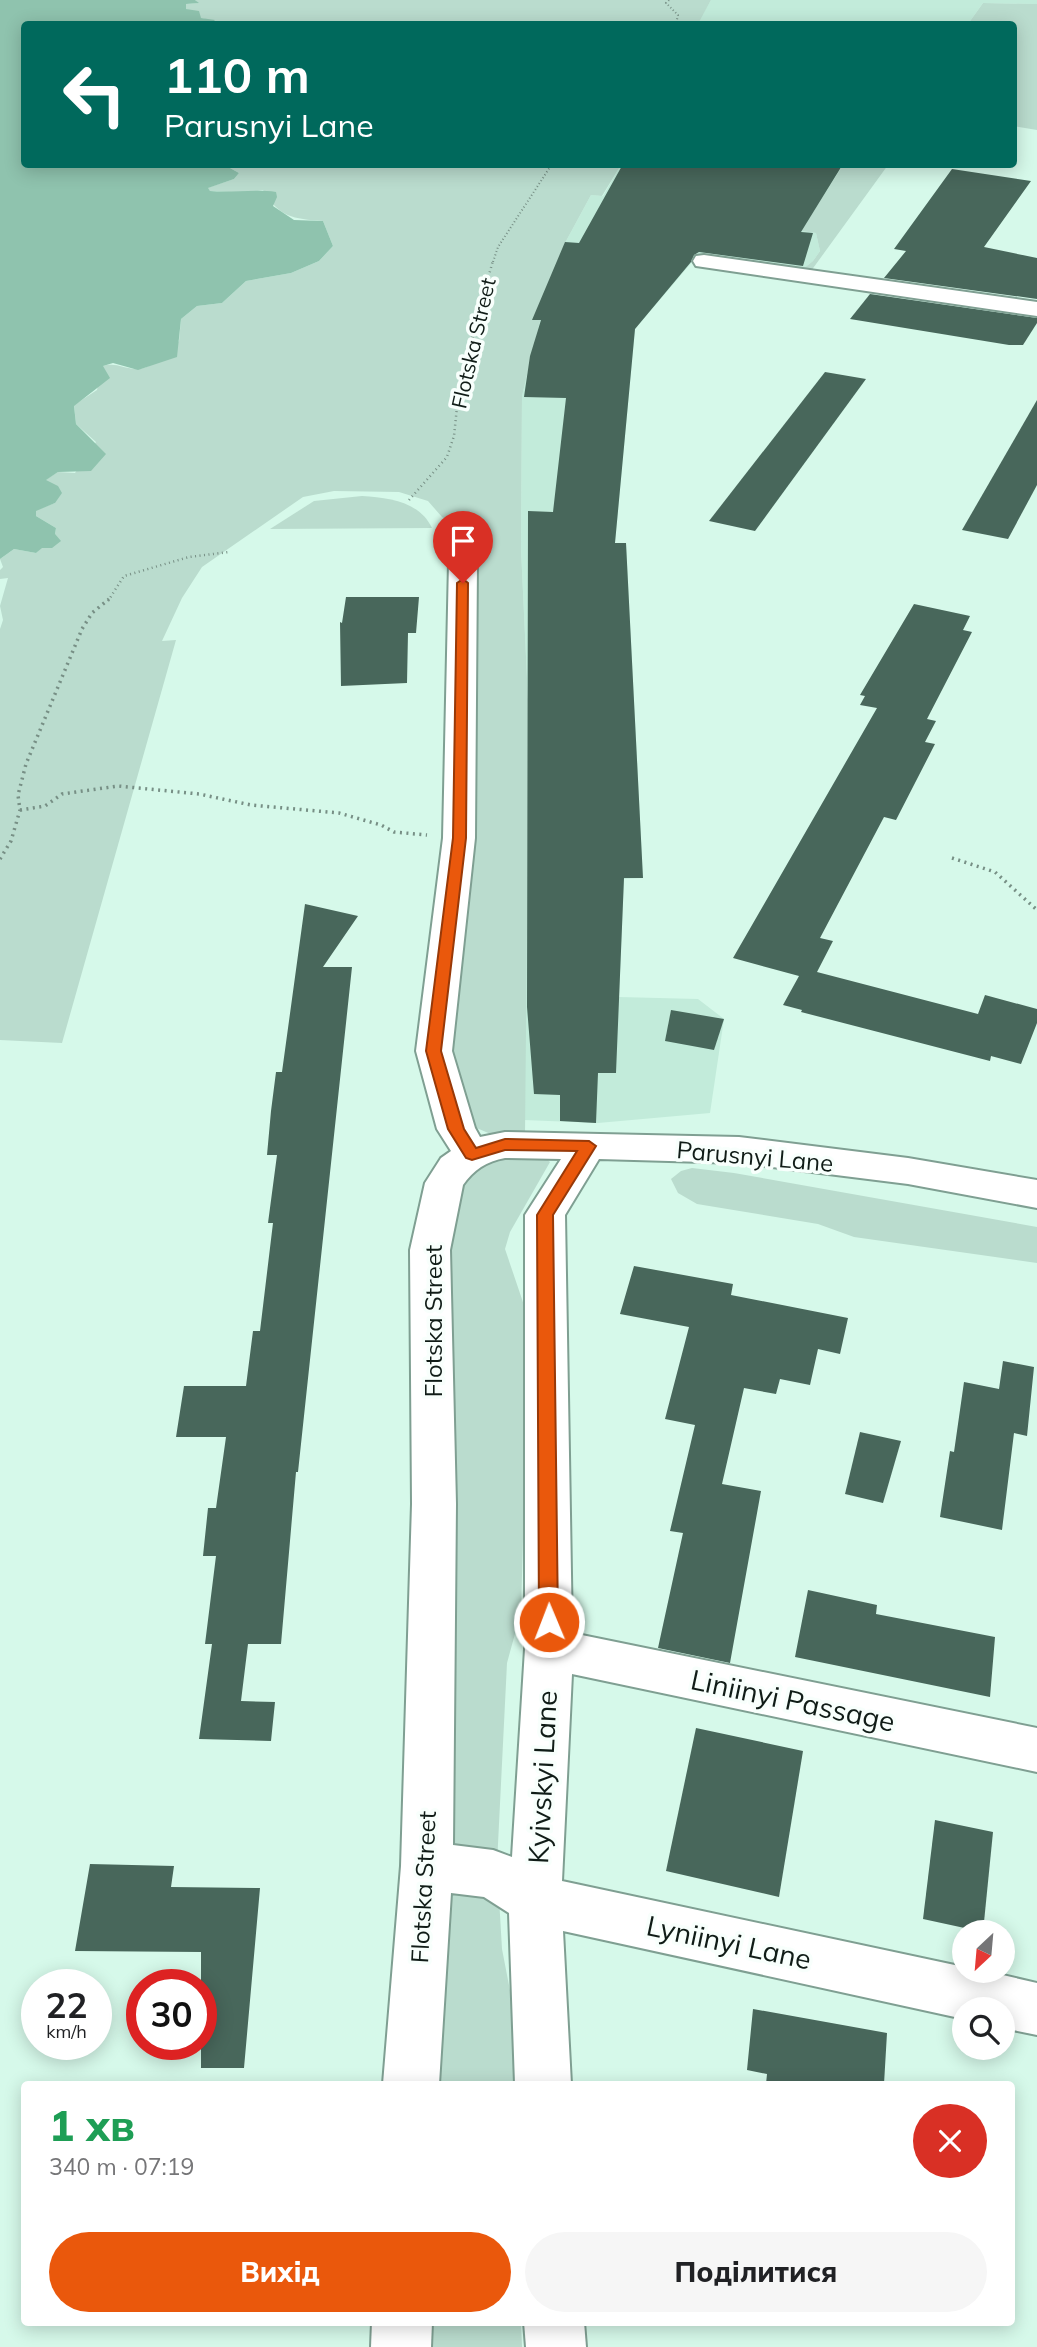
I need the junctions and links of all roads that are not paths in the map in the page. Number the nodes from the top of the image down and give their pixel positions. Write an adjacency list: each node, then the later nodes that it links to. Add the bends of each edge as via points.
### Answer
1 (704, 261): 2 (street)
2 (1037, 309)
3 (457, 537): 5 (street, via 463,562 459,838 434,1051 456,1129)
4 (589, 1146): 5 (street, Parusnyi Lane, via 505,1144); 6 (street, Parusnyi Lane, via 739,1150 908,1171); 7 (street, Kyivskyi Lane, via 545,1215)
5 (472, 1154): 9 (street, Flotska Street, via 444,1183 430,1250 433,1504)
6 (1037, 1194)
7 (549, 1649): 8 (street, Liniinyi Passage); 10 (street, Kyivskyi Lane)
8 (1037, 1750)
9 (427, 1866): 10 (street, Lyniinyi Lane, via 493,1874); 12 (street, Flotska Street)
10 (535, 1900): 11 (street, Lyniinyi Lane); 13 (street, Kyivskyi Lane)
11 (1037, 2009)
12 (411, 2081)
13 (543, 2081)
14 (401, 2326): 16 (street)
15 (554, 2326): 17 (street)
16 (401, 2347)
17 (556, 2347)

